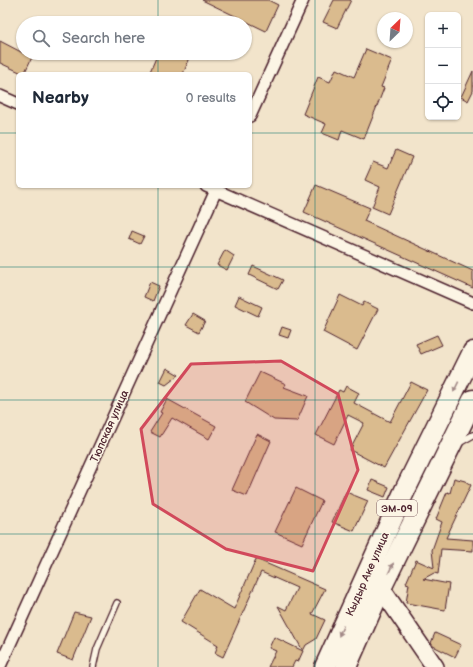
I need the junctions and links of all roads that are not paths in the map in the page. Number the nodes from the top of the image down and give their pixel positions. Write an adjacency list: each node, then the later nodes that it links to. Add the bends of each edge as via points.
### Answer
1 (303, 0): 4 (street)
2 (0, 96): 3 (street)
3 (16, 103)
4 (252, 112)
5 (217, 188): 6 (street); 13 (street, Тюпская улица)
6 (473, 303)
7 (473, 352): 11 (highway, Кыдыр Аке улица / ЭМ-09, one-way to 11)
8 (473, 400): 10 (highway, Кыдыр Аке улица / ЭМ-09)
9 (473, 435): 10 (lane)
10 (450, 448): 11 (highway, Кыдыр Аке улица / ЭМ-09, one-way to 10)
11 (373, 583): 15 (highway, Кыдыр Аке улица / ЭМ-09, one-way to 15); 16 (highway, Кыдыр Аке улица / ЭМ-09); 17 (main road)
12 (117, 603): 14 (lane, via 97,649)
13 (0, 666)
14 (93, 667)
15 (325, 667)
16 (346, 667)
17 (435, 667)

